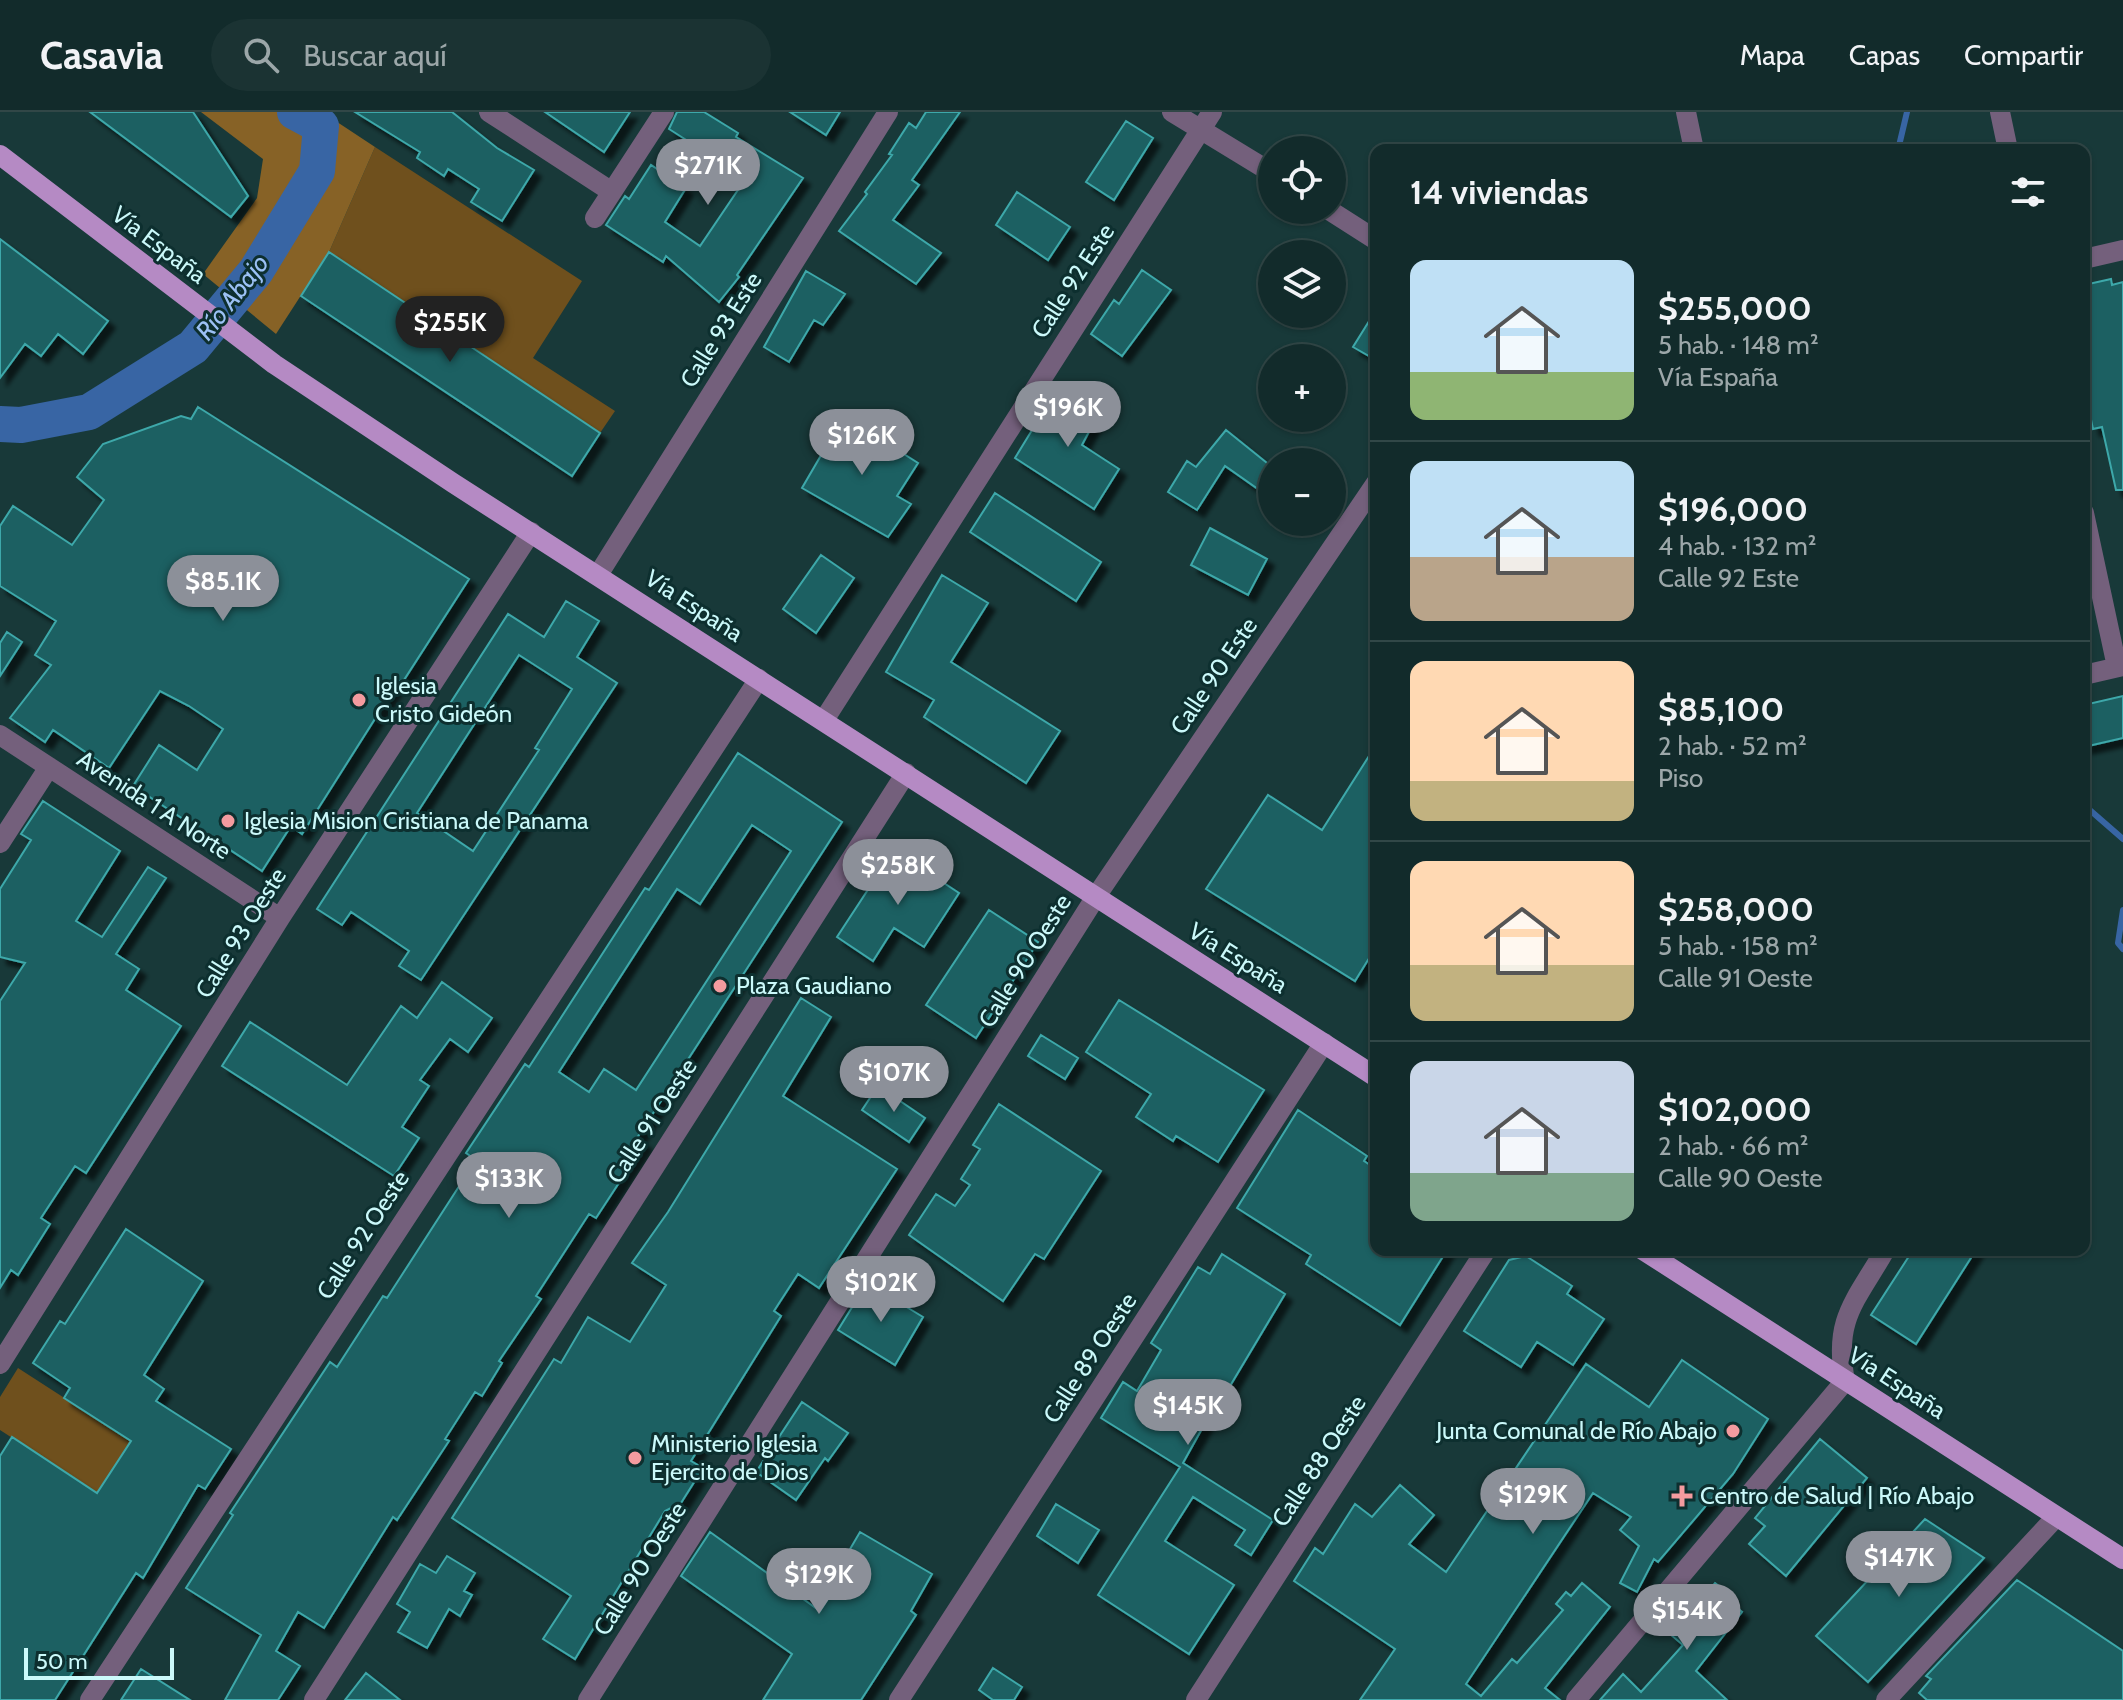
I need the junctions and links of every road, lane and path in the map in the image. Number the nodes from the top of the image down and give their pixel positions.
1 (489, 112) edge
2 (664, 112) edge
3 (888, 112) edge
4 (1172, 112) edge
5 (1686, 112) edge
6 (2000, 112) edge
7 (1207, 120) edge
8 (1693, 144) edge
9 (2007, 144) edge
10 (0, 155) edge
11 (1258, 162) edge
12 (612, 192) junction
13 (595, 218) dead end
14 (1346, 221) edge
15 (1370, 236) edge
16 (2123, 250) edge
17 (2090, 258) edge
18 (1370, 492) edge
19 (531, 532) junction
20 (2090, 539) edge
21 (598, 575) junction
22 (2120, 667) edge
23 (2090, 674) edge
24 (759, 679) junction
25 (824, 720) junction
26 (0, 735) edge
27 (49, 767) junction
28 (906, 773) junction
29 (0, 843) edge
30 (1095, 898) junction
31 (280, 918) junction
32 (1324, 1043) junction
33 (1370, 1073) edge
34 (1482, 1256) edge
35 (1652, 1256) edge
36 (1882, 1256) edge
37 (0, 1364) edge
38 (1845, 1381) junction
39 (2056, 1517) junction
40 (2123, 1559) edge
41 (90, 1700) edge
42 (314, 1700) edge
43 (588, 1700) edge
44 (899, 1700) edge
45 (1196, 1700) edge
46 (1576, 1700) edge
47 (1886, 1700) edge

1 - 12 street
2 - 12 street
3 - 21 street, Calle 93 Este
4 - 7 street
5 - 8 street
6 - 9 street
7 - 11 street
7 - 25 street, Calle 92 Este
10 - 19 main road, Vía España
12 - 13 street
14 - 15 street
16 - 17 street
18 - 30 street, Calle 90 Este
19 - 21 main road, Vía España
19 - 31 street, Calle 93 Oeste
20 - 22 street
21 - 24 main road, Vía España
22 - 23 street
24 - 25 main road, Vía España
24 - 41 street, Calle 92 Oeste
25 - 28 main road, Vía España
26 - 27 street, Avenida 1 A Norte
27 - 29 street
27 - 31 street, Avenida 1 A Norte
28 - 30 main road, Vía España
28 - 42 street, Calle 91 Oeste
30 - 32 main road, Vía España
30 - 43 street, Calle 90 Oeste
31 - 37 street, Calle 93 Oeste
32 - 33 main road, Vía España
32 - 44 street, Calle 89 Oeste
34 - 45 street, Calle 88 Oeste
35 - 38 main road, Vía España
36 - 38 street
38 - 39 main road, Vía España
38 - 46 street
39 - 40 main road, Vía España
39 - 47 street

